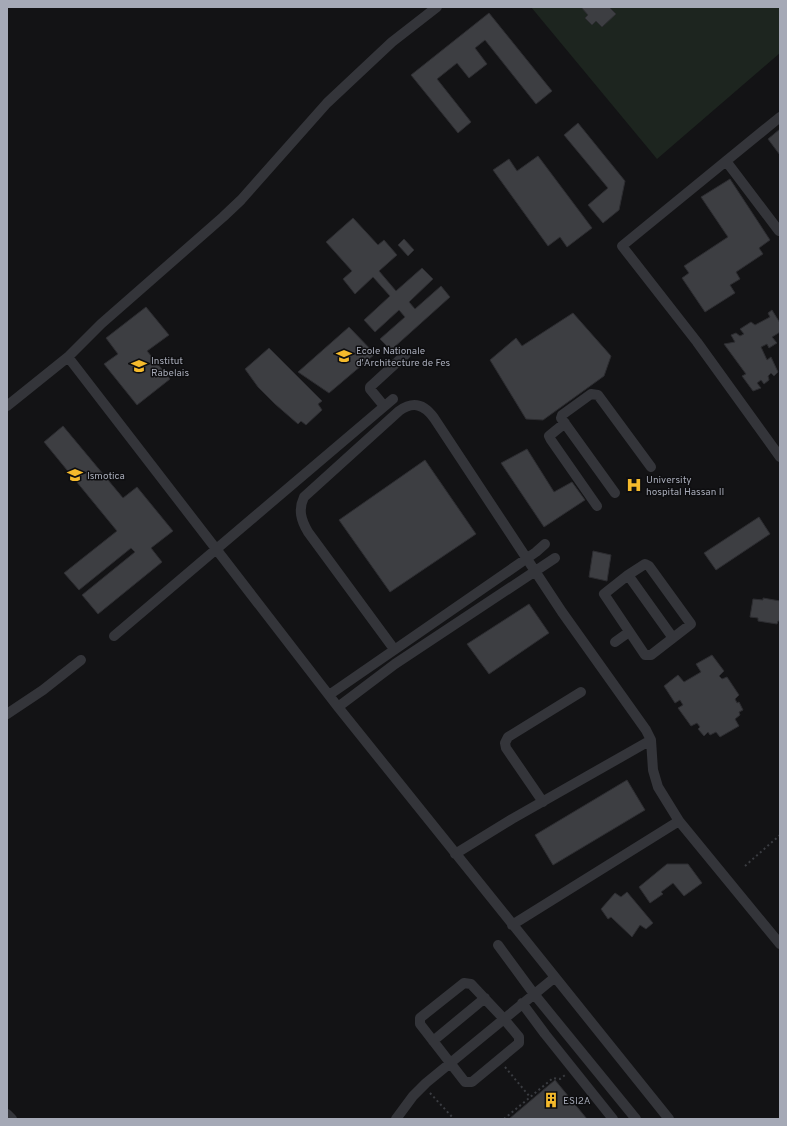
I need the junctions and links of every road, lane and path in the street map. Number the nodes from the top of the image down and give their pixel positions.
1 (437, 7) edge
2 (780, 117) edge
3 (726, 161) junction
4 (779, 231) dead end
5 (406, 354) dead end
6 (68, 357) junction
7 (393, 399) dead end
8 (7, 406) edge
9 (384, 406) junction
10 (565, 423) junction
11 (780, 457) edge
12 (651, 467) dead end
13 (615, 493) dead end
14 (597, 506) dead end
15 (545, 544) dead end
16 (216, 549) junction
17 (527, 558) junction
18 (554, 558) dead end
19 (535, 571) junction
20 (628, 575) junction
21 (629, 632) junction
22 (114, 636) dead end
23 (674, 638) junction
24 (614, 642) dead end
25 (394, 649) junction
26 (81, 660) dead end
27 (380, 660) junction
28 (388, 670) junction
29 (581, 692) dead end
30 (329, 695) junction
31 (338, 707) junction
32 (7, 714) edge
33 (651, 740) junction
34 (543, 802) junction
35 (679, 820) junction
36 (780, 835) edge
37 (455, 854) junction
38 (745, 866) dead end
39 (512, 924) junction
40 (780, 944) edge
41 (498, 945) dead end
42 (554, 978) junction
43 (534, 994) junction
44 (485, 998) junction
45 (522, 1003) junction
46 (504, 1019) junction
47 (433, 1041) junction
48 (499, 1060) junction
49 (451, 1063) junction
50 (573, 1067) junction
51 (424, 1086) junction
52 (530, 1097) junction
53 (7, 1114) edge
54 (12, 1119) edge
55 (396, 1119) edge
56 (454, 1119) edge
57 (504, 1119) edge
58 (614, 1119) edge
59 (636, 1119) edge
60 (669, 1119) edge

1 - 6 street
2 - 3 street
3 - 4 street
3 - 11 street
5 - 9 street
6 - 8 street
6 - 16 street
7 - 9 street
9 - 16 street
10 - 12 street
10 - 13 street
10 - 14 street
15 - 17 street
16 - 22 street
16 - 30 street
17 - 19 street
17 - 25 street
17 - 25 street
18 - 19 street
19 - 28 street
19 - 33 street
20 - 21 street
20 - 23 street
20 - 23 street
21 - 23 street
21 - 24 street
25 - 27 street
26 - 32 street
27 - 28 street
27 - 30 street
28 - 31 street
29 - 34 street
30 - 31 street
31 - 37 street
33 - 34 street
33 - 35 street
34 - 37 street
35 - 39 street
35 - 40 street
36 - 38 path
37 - 39 street
39 - 42 street
41 - 43 street
42 - 43 street
42 - 60 street
43 - 45 street
43 - 59 street
44 - 46 street
44 - 47 street
44 - 47 street
45 - 46 street
45 - 50 street
46 - 48 street
46 - 49 street
47 - 49 street
48 - 49 street
48 - 52 path
49 - 51 street
50 - 52 path
50 - 58 street
51 - 55 street
51 - 56 path
52 - 57 path
53 - 54 street

